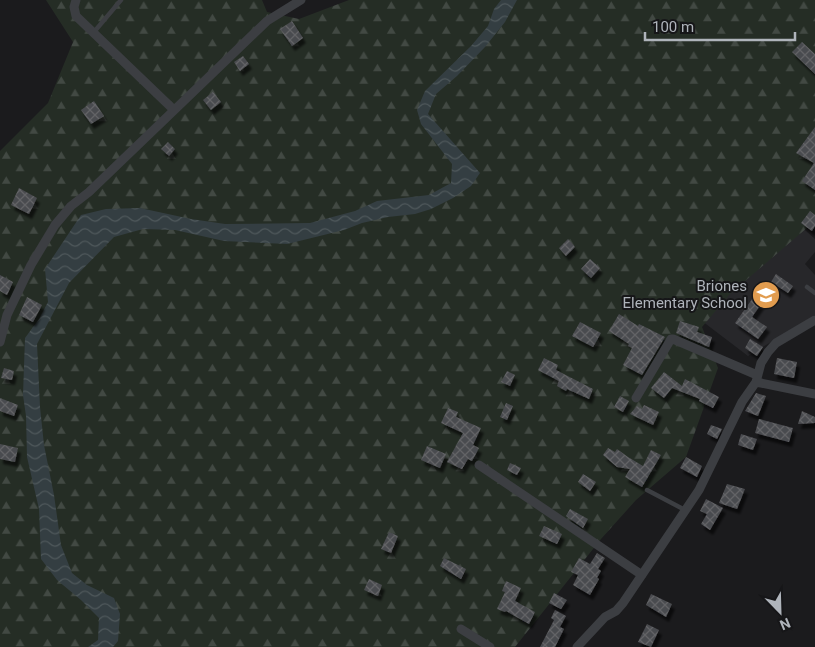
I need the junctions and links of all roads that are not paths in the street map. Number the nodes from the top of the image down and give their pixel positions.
1 (76, 0) edge
2 (121, 0) edge
3 (301, 0) edge
4 (94, 32) junction
5 (174, 110) junction
6 (807, 287) dead end
7 (815, 293) edge
8 (3, 313) edge
9 (815, 320) edge
10 (0, 342) edge
11 (756, 379) junction
12 (815, 394) edge
13 (636, 398) dead end
14 (479, 465) dead end
15 (647, 490) dead end
16 (685, 510) junction
17 (642, 575) junction
18 (461, 629) dead end
19 (490, 647) edge
20 (577, 647) edge

1 - 4 street
2 - 4 lane
3 - 5 street
4 - 5 street
5 - 8 street
6 - 7 lane
8 - 10 street
9 - 11 street
11 - 12 street
11 - 13 street
11 - 16 street
14 - 17 street
15 - 16 lane
16 - 17 street
17 - 20 street
18 - 19 street

